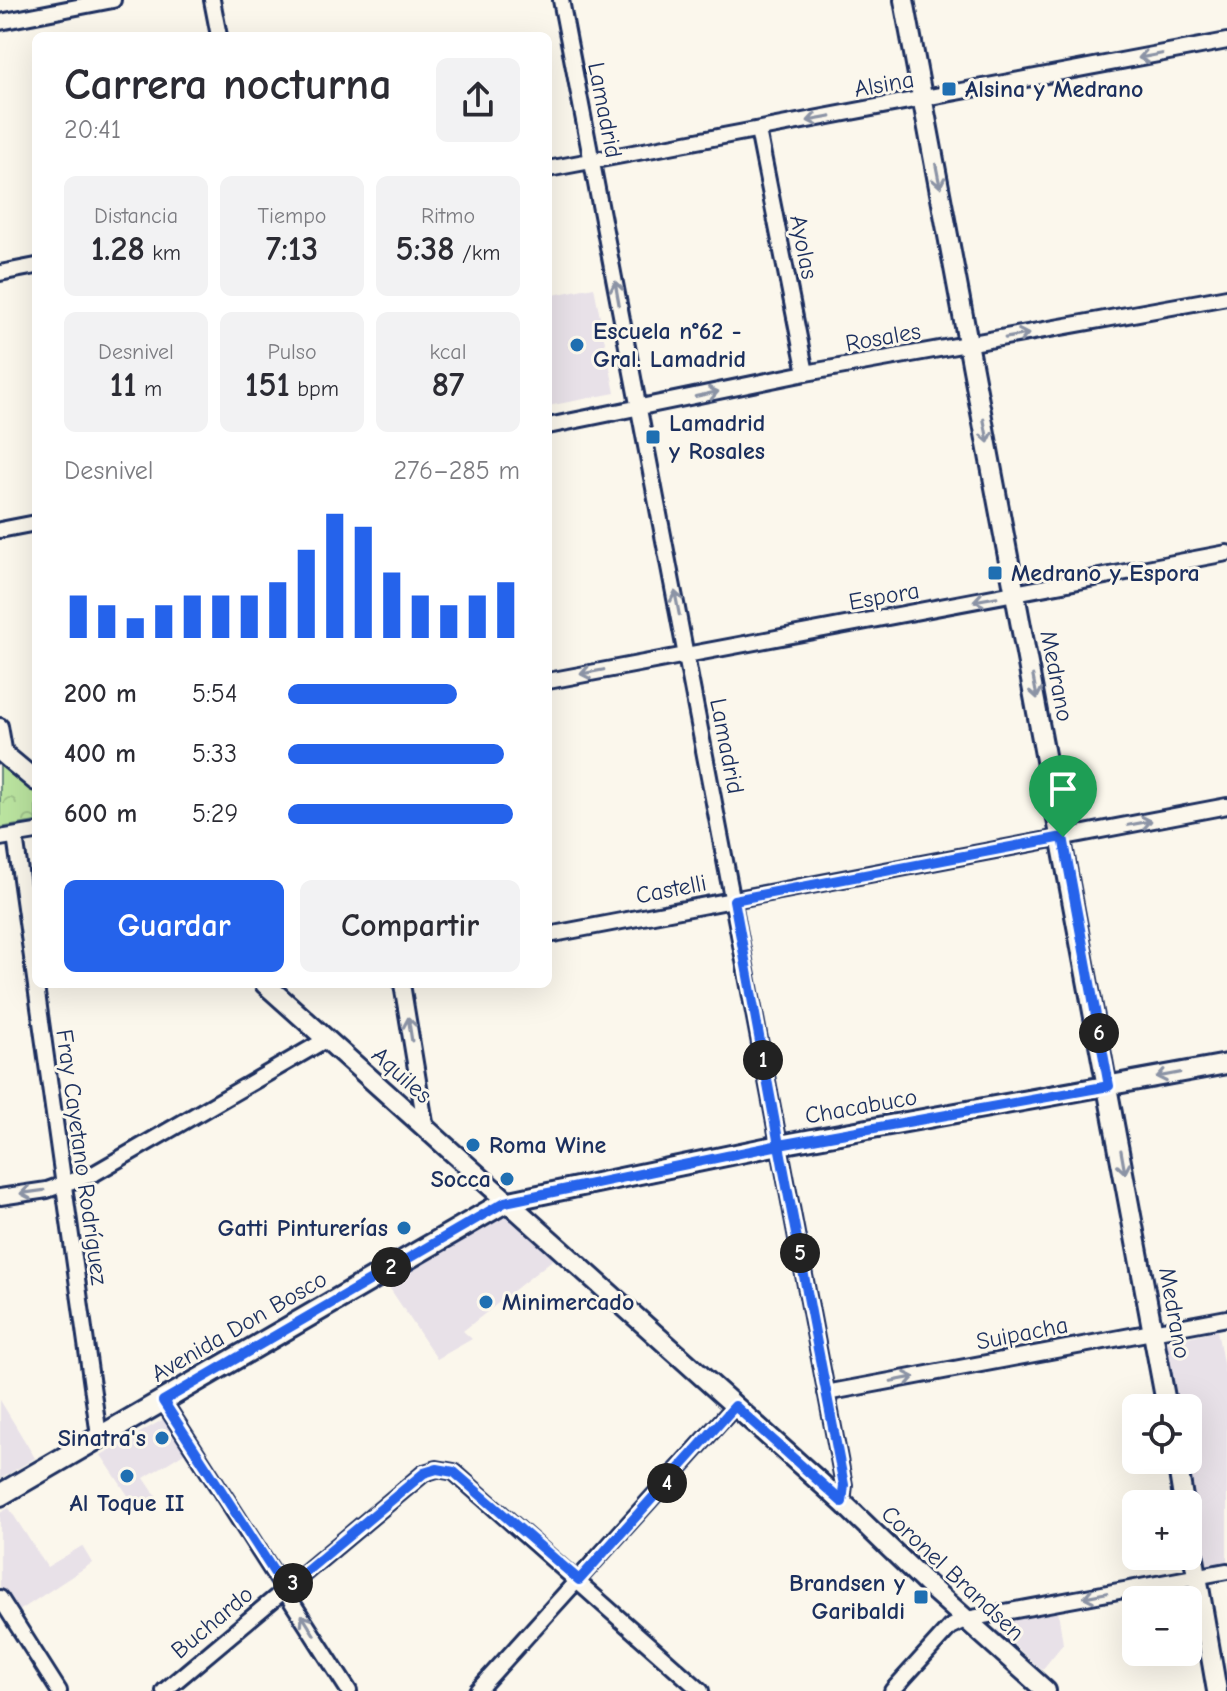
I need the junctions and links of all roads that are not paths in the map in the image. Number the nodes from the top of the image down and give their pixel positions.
1 (113, 0) edge
2 (212, 0) edge
3 (561, 0) edge
4 (904, 0) edge
5 (0, 22) edge
6 (218, 32) edge
7 (1227, 41) edge
8 (924, 99) junction
9 (758, 130) junction
10 (593, 160) junction
11 (552, 168) edge
12 (32, 267) edge
13 (0, 273) edge
14 (1227, 297) edge
15 (970, 345) junction
16 (806, 373) junction
17 (639, 409) junction
18 (552, 425) edge
19 (32, 524) edge
20 (0, 530) edge
21 (1227, 553) edge
22 (1017, 594) junction
23 (687, 654) junction
24 (552, 680) edge
25 (0, 726) edge
26 (2, 753) edge
27 (32, 777) edge
28 (1227, 806) edge
29 (32, 833) edge
30 (8, 837) edge
31 (1063, 837) junction
32 (734, 900) junction
33 (552, 934) edge
34 (270, 988) edge
35 (403, 988) edge
36 (327, 1039) junction
37 (1227, 1064) edge
38 (1109, 1086) junction
39 (426, 1129) junction
40 (779, 1145) junction
41 (63, 1185) junction
42 (0, 1197) edge
43 (505, 1202) junction
44 (1227, 1318) edge
45 (1153, 1330) junction
46 (826, 1393) junction
47 (1164, 1394) edge
48 (163, 1401) junction
49 (735, 1406) junction
50 (99, 1436) junction
51 (0, 1495) edge
52 (842, 1502) junction
53 (1196, 1570) edge
54 (1227, 1571) edge
55 (1197, 1576) junction
56 (579, 1580) junction
57 (285, 1589) junction
58 (0, 1598) edge
59 (967, 1619) junction
60 (59, 1691) edge
61 (164, 1691) edge
62 (349, 1691) edge
63 (477, 1691) edge
64 (701, 1691) edge
65 (892, 1691) edge
66 (1046, 1691) edge
67 (1217, 1691) edge

1 - 5 street
2 - 6 street
3 - 10 street, Lamadrid
4 - 8 street, Medrano
7 -> 8 street, Alsina
8 -> 9 street, Alsina
8 -> 15 street, Medrano
9 - 10 street, Alsina
9 - 16 street, Ayolas
10 - 11 street, Alsina
17 -> 10 street, Lamadrid
12 - 13 street
15 -> 14 street, Rosales
15 - 16 street, Rosales
15 -> 22 street, Medrano
17 -> 16 street, Rosales
17 - 18 street, Rosales
23 -> 17 street, Lamadrid
19 - 20 street
21 - 22 street, Espora
22 -> 23 street, Espora
22 -> 31 street, Medrano
23 -> 24 street, Espora
23 - 32 street, Lamadrid
25 - 26 street
26 - 27 street
31 -> 28 street, Castelli
29 - 30 street
30 - 41 street, Fray Cayetano Rodríguez
31 - 32 street, Castelli
31 - 38 street, Medrano
32 - 33 street, Castelli
32 - 40 street, Lamadrid
34 - 36 street, Aquiles
39 -> 35 street
36 - 39 street, Aquiles
36 - 41 street
37 -> 38 street, Chacabuco
38 - 40 street, Chacabuco
38 -> 45 street, Medrano
39 - 43 street, Aquiles
40 - 43 street, Chacabuco
40 - 46 street, Lamadrid
41 -> 42 street
41 - 50 street, Fray Cayetano Rodríguez
43 - 48 main road, Avenida Don Bosco
43 - 49 street, Coronel Brandsen
44 - 45 street, Suipacha
46 -> 45 street, Suipacha
45 - 47 street, Medrano
46 - 52 street, Lamadrid
48 - 50 main road, Avenida Don Bosco
48 - 57 street
49 - 52 street, Coronel Brandsen
49 - 56 street
50 - 51 main road, Avenida Don Bosco
52 - 59 street, Coronel Brandsen
53 - 55 street
54 - 55 street
55 -> 59 street
55 - 67 street
56 - 57 street, Buchardo
56 - 63 street
56 - 64 street
57 - 61 street, Buchardo
62 -> 57 street
58 - 60 street
59 - 65 street
59 - 66 street, Coronel Brandsen

